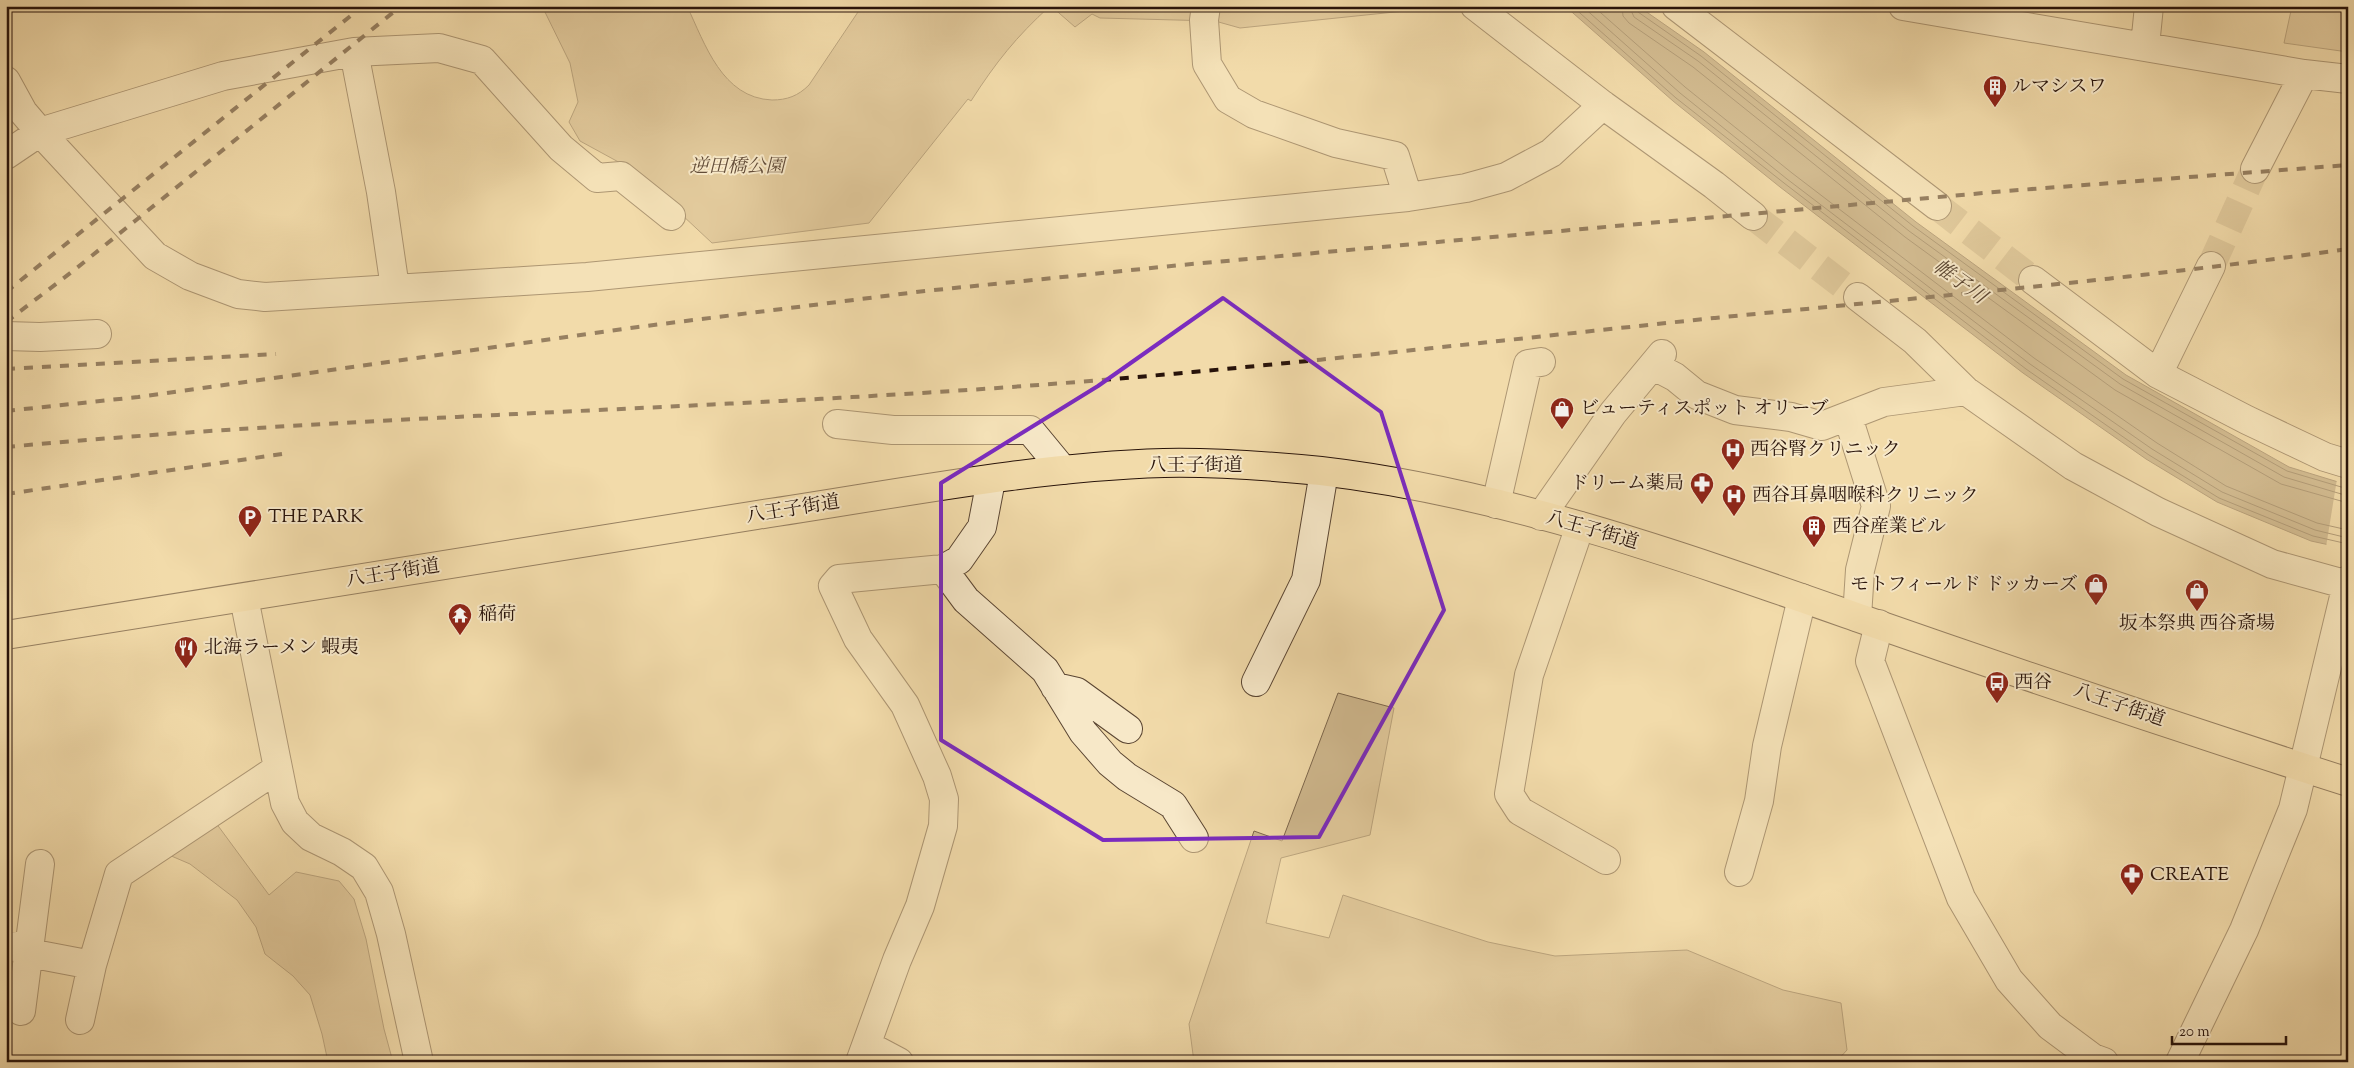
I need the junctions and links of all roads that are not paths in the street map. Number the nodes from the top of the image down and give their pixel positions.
1 (1206, 6) edge
2 (1475, 6) edge
3 (1676, 6) edge
4 (1903, 6) edge
5 (2149, 6) edge
6 (2145, 46) junction
7 (354, 52) junction
8 (2304, 74) junction
9 (2348, 79) edge
10 (6, 81) edge
11 (1603, 105) junction
12 (40, 132) junction
13 (6, 155) edge
14 (2255, 169) tunnel mouth
15 (1408, 197) junction
16 (1937, 206) tunnel mouth
17 (671, 216) dead end
18 (1753, 216) tunnel mouth
19 (2211, 266) tunnel mouth
20 (2033, 280) tunnel mouth
21 (395, 288) junction
22 (1858, 297) tunnel mouth
23 (97, 334) dead end
24 (6, 336) edge
25 (1541, 362) dead end
26 (2158, 374) junction
27 (1966, 391) junction
28 (1848, 417) junction
29 (837, 424) dead end
30 (2348, 464) edge
31 (1063, 470) junction
32 (1324, 472) junction
33 (991, 480) junction
34 (1496, 504) junction
35 (1541, 516) junction
36 (1580, 526) junction
37 (943, 569) junction
38 (2347, 583) edge
39 (244, 598) junction
40 (1802, 598) junction
41 (1868, 621) junction
42 (6, 635) edge
43 (1256, 682) dead end
44 (1055, 687) junction
45 (1128, 729) dead end
46 (2303, 768) junction
47 (277, 769) junction
48 (2348, 782) edge
49 (1194, 838) dead end
50 (1606, 860) dead end
51 (40, 864) dead end
52 (1740, 872) dead end
53 (22, 949) edge
54 (92, 965) junction
55 (21, 1011) dead end
56 (80, 1020) dead end
57 (864, 1053) edge
58 (419, 1062) edge
59 (899, 1062) edge
60 (2104, 1062) edge
61 (2180, 1062) edge

1 - 15 street
2 - 11 street
3 - 16 street
4 - 6 street
5 - 6 street
6 - 8 street
7 - 12 street
7 - 17 street
7 - 21 street
8 - 9 street
8 - 14 street
10 - 12 street
11 - 15 street
11 - 18 street
12 - 13 street
12 - 21 street
15 - 21 street
19 - 26 street
20 - 26 street
22 - 27 street
23 - 24 street
25 - 34 street
26 - 30 street
27 - 28 street
27 - 38 street
28 - 35 street
28 - 41 street
29 - 31 street
31 - 32 highway, 八王子街道
31 - 33 highway, 八王子街道
32 - 34 highway, 八王子街道
32 - 43 street
33 - 37 street
33 - 39 highway, 八王子街道
34 - 35 highway, 八王子街道
35 - 36 highway, 八王子街道
36 - 40 highway, 八王子街道
36 - 50 street
37 - 44 street
37 - 57 street
38 - 46 street
39 - 42 highway, 八王子街道
39 - 47 street
40 - 41 highway, 八王子街道
40 - 52 street
41 - 46 highway, 八王子街道
41 - 60 street
44 - 45 street
44 - 49 street
46 - 48 highway, 八王子街道
46 - 61 street
47 - 54 street
47 - 58 street
51 - 53 street
53 - 54 street
53 - 55 street
54 - 56 street
57 - 59 street

